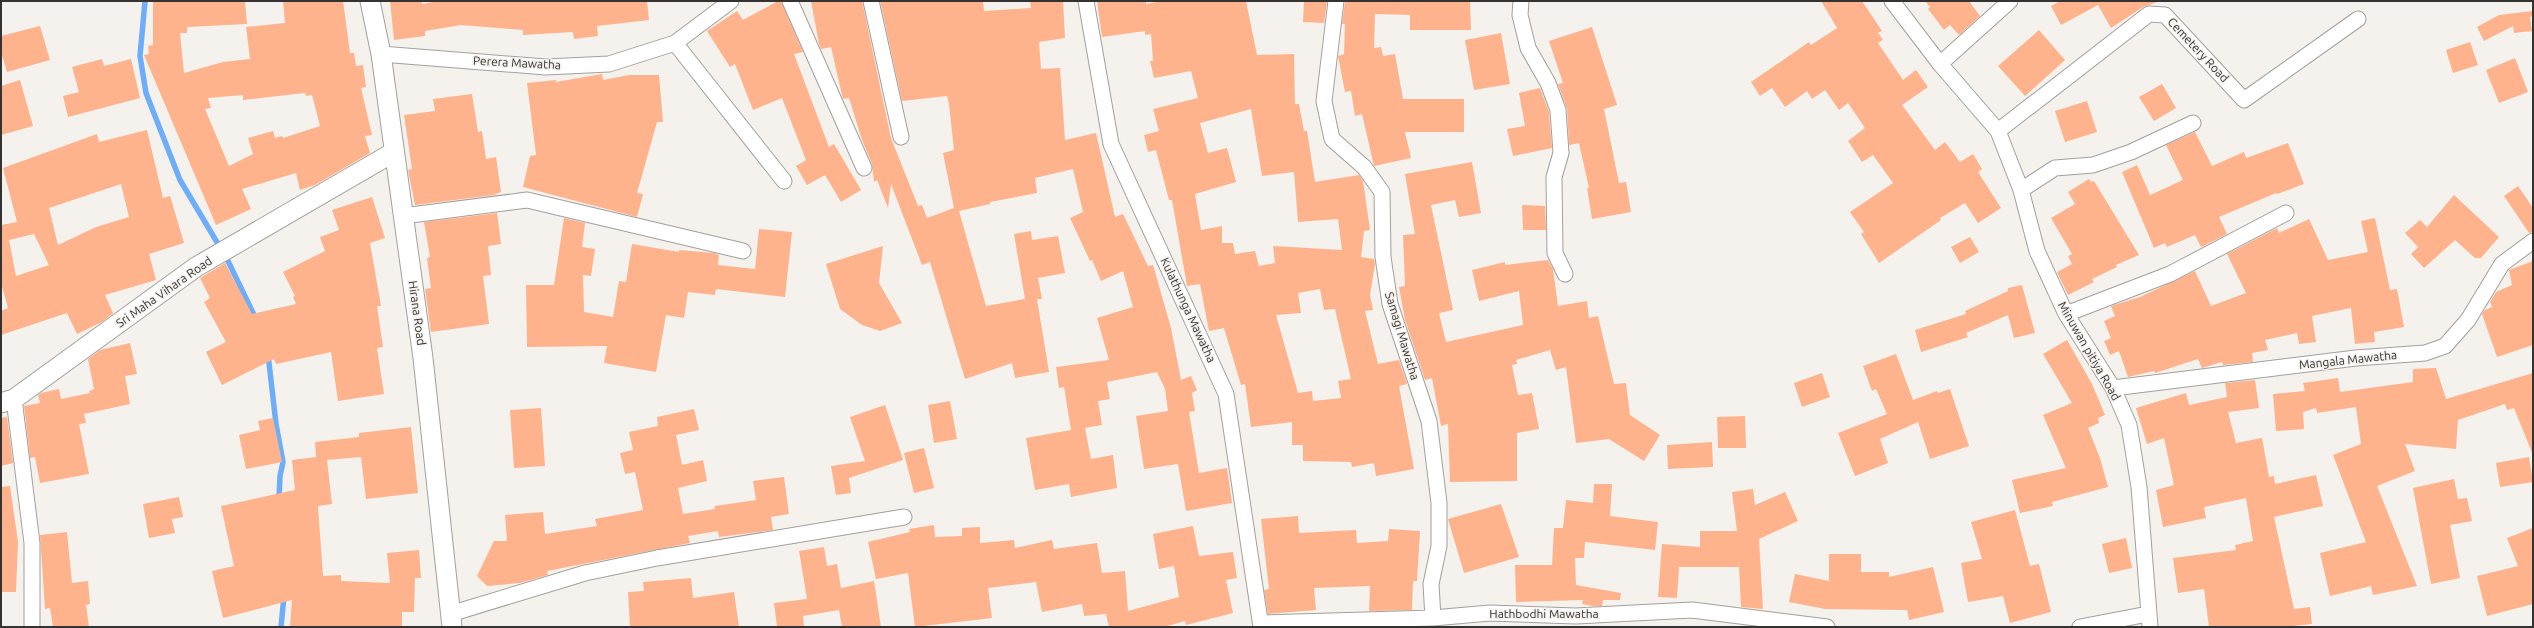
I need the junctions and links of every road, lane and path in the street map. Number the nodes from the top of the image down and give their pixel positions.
1 (370, 1) edge
2 (732, 1) edge
3 (790, 1) edge
4 (871, 1) edge
5 (1086, 1) edge
6 (1336, 1) edge
7 (1521, 1) edge
8 (1892, 1) edge
9 (2010, 1) edge
10 (2358, 19) dead end
11 (675, 43) junction
12 (382, 54) junction
13 (1940, 64) junction
14 (2193, 123) dead end
15 (1998, 131) junction
16 (901, 137) dead end
17 (394, 152) junction
18 (864, 168) dead end
19 (784, 181) dead end
20 (2021, 190) junction
21 (2286, 213) dead end
22 (403, 216) junction
23 (2533, 241) edge
24 (743, 250) dead end
25 (1565, 274) dead end
26 (2066, 314) junction
27 (2113, 388) junction
28 (7, 401) edge
29 (904, 517) dead end
30 (1433, 618) junction
31 (451, 620) edge
32 (2149, 620) edge
33 (1261, 625) edge
34 (32, 627) edge
35 (1827, 627) edge
36 (2080, 627) edge

1 - 12 street, Hirana Road
2 - 11 street, Perera Mawatha
3 - 18 street
4 - 16 street
5 - 33 street, Kulathunga Mawatha
6 - 30 street, Samagi Mawatha
7 - 25 street
8 - 13 street, Minuwan pitiya Road
9 - 13 street
10 - 15 street, Cemetery Road
11 - 12 street, Perera Mawatha
11 - 19 street
12 - 17 street, Hirana Road
13 - 15 street, Minuwan pitiya Road
14 - 20 street
15 - 20 street, Minuwan pitiya Road
17 - 22 street, Hirana Road
17 - 28 street, Sri Maha Vihara Road
20 - 26 street, Minuwan pitiya Road
21 - 26 street
22 - 24 street
22 - 31 street, Hirana Road
23 - 27 street, Mangala Mawatha
26 - 27 street, Minuwan pitiya Road
27 - 32 street, Minuwan pitiya Road
28 - 34 street
29 - 31 street
30 - 33 street, Hathbodhi Mawatha
30 - 35 street, Hathbodhi Mawatha
32 - 36 street

